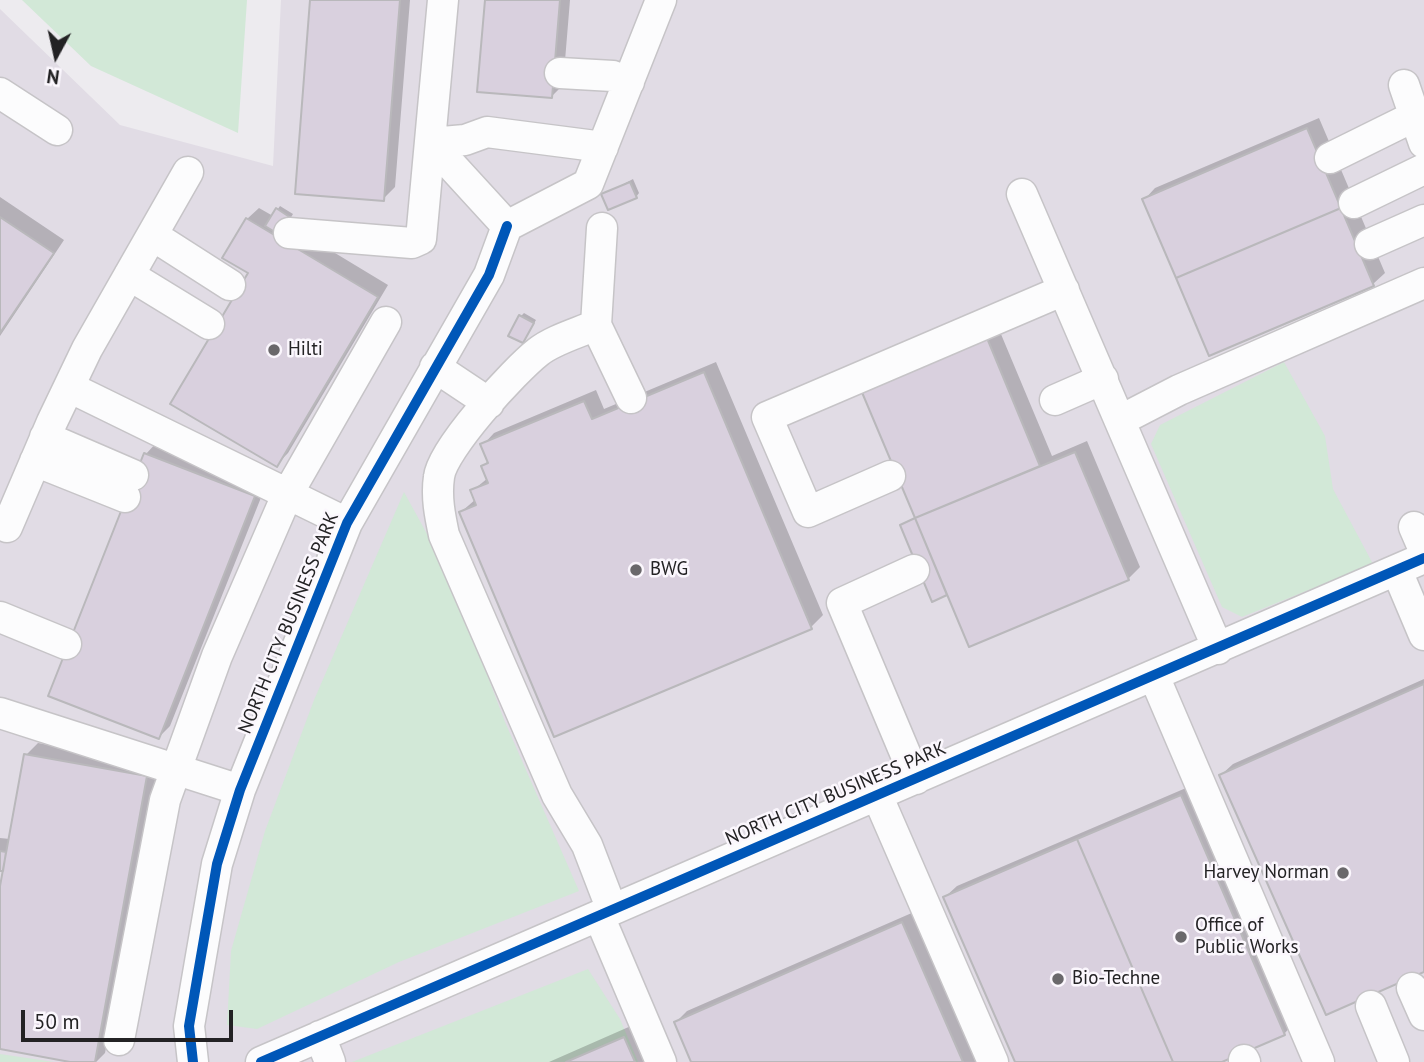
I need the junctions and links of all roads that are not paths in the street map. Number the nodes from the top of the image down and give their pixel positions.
1 (443, 0) edge
2 (659, 0) edge
3 (560, 73) dead end
4 (629, 82) junction
5 (1404, 85) dead end
6 (0, 93) edge
7 (57, 130) dead end
8 (1419, 130) edge
9 (431, 143) junction
10 (603, 147) junction
11 (1330, 158) dead end
12 (1424, 169) edge
13 (188, 172) dead end
14 (1022, 194) dead end
15 (1354, 203) dead end
16 (1424, 220) edge
17 (507, 226) junction
18 (602, 228) dead end
19 (289, 233) dead end
20 (152, 235) junction
21 (1370, 244) dead end
22 (129, 275) junction
23 (1424, 283) edge
24 (230, 285) dead end
25 (1064, 290) junction
26 (386, 322) dead end
27 (209, 324) dead end
28 (596, 325) junction
29 (435, 367) junction
30 (1103, 379) junction
31 (69, 387) junction
32 (631, 398) dead end
33 (1055, 400) dead end
34 (489, 403) junction
35 (1121, 420) junction
36 (40, 449) junction
37 (890, 477) dead end
38 (129, 486) dead end
39 (287, 495) junction
40 (347, 523) junction
41 (7, 527) dead end
42 (1424, 558) edge
43 (914, 570) dead end
44 (1396, 570) junction
45 (0, 617) edge
46 (1424, 635) edge
47 (66, 644) dead end
48 (1218, 649) junction
49 (1154, 676) junction
50 (0, 713) edge
51 (174, 771) junction
52 (916, 779) junction
53 (240, 790) junction
54 (877, 795) junction
55 (605, 913) junction
56 (1412, 988) dead end
57 (1371, 1006) dead end
58 (1424, 1015) edge
59 (119, 1041) dead end
60 (325, 1049) edge
61 (193, 1062) edge
62 (261, 1062) edge
63 (661, 1062) edge
64 (993, 1062) edge
65 (1319, 1062) edge
66 (1394, 1062) edge

1 - 9 street
2 - 4 street
3 - 4 street
4 - 10 street
5 - 8 street
6 - 7 street
8 - 11 street
9 - 10 street
9 - 17 street
9 - 19 street
10 - 17 street
12 - 15 street
13 - 20 street
14 - 25 street
16 - 21 street
17 - 29 street, NORTH CITY BUSINESS PARK
18 - 28 street
20 - 22 street
20 - 24 street
22 - 27 street
22 - 31 street
23 - 35 street
25 - 30 street
25 - 37 street
26 - 39 street
28 - 32 street
28 - 34 street
29 - 34 street
29 - 40 street, NORTH CITY BUSINESS PARK
30 - 33 street
30 - 35 street
31 - 36 street
31 - 39 street
34 - 55 street
35 - 48 street
36 - 38 street
36 - 41 street
39 - 40 street
39 - 51 street
40 - 53 street, NORTH CITY BUSINESS PARK
42 - 44 street, NORTH CITY BUSINESS PARK
43 - 52 street
44 - 46 street
44 - 48 street, NORTH CITY BUSINESS PARK
45 - 47 street
48 - 49 street, NORTH CITY BUSINESS PARK
49 - 52 street, NORTH CITY BUSINESS PARK
49 - 65 street
50 - 51 street
51 - 53 street
51 - 59 street
52 - 54 street, NORTH CITY BUSINESS PARK
53 - 61 street, NORTH CITY BUSINESS PARK
54 - 55 street, NORTH CITY BUSINESS PARK
54 - 64 street
55 - 60 street, NORTH CITY BUSINESS PARK
55 - 63 street
56 - 58 street
57 - 66 street
60 - 62 street, NORTH CITY BUSINESS PARK

